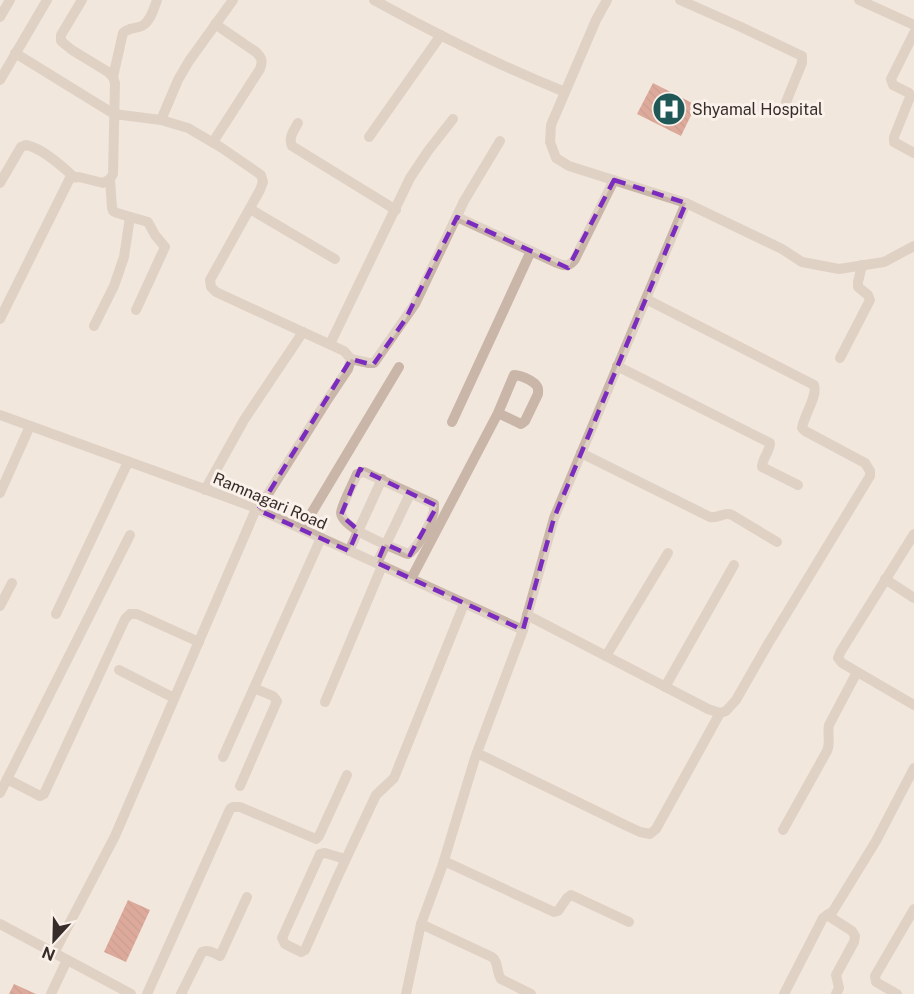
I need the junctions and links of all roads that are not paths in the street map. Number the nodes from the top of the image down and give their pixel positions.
1 (10, 0) edge
2 (47, 0) edge
3 (82, 0) edge
4 (158, 0) edge
5 (233, 0) edge
6 (374, 0) edge
7 (607, 0) edge
8 (681, 0) edge
9 (859, 0) edge
10 (0, 17) edge
11 (215, 24) junction
12 (914, 25) edge
13 (914, 33) edge
14 (441, 35) junction
15 (15, 53) junction
16 (113, 77) junction
17 (0, 80) edge
18 (565, 92) junction
19 (912, 95) edge
20 (786, 102) dead end
21 (114, 114) junction
22 (453, 119) dead end
23 (160, 120) junction
24 (298, 123) dead end
25 (369, 137) dead end
26 (500, 141) dead end
27 (213, 142) junction
28 (914, 153) edge
29 (74, 177) junction
30 (110, 179) junction
31 (614, 180) junction
32 (0, 183) edge
33 (686, 203) junction
34 (250, 209) junction
35 (396, 210) junction
36 (130, 217) junction
37 (457, 217) junction
38 (914, 246) edge
39 (531, 251) junction
40 (335, 260) dead end
41 (862, 265) junction
42 (645, 299) junction
43 (136, 310) dead end
44 (0, 319) edge
45 (94, 326) dead end
46 (303, 332) junction
47 (330, 344) junction
48 (840, 358) dead end
49 (351, 359) junction
50 (617, 366) junction
51 (399, 367) dead end
52 (498, 412) junction
53 (0, 415) edge
54 (452, 422) dead end
55 (30, 426) junction
56 (581, 453) junction
57 (128, 462) junction
58 (382, 480) junction
59 (798, 485) dead end
60 (205, 490) junction
61 (0, 493) edge
62 (410, 494) junction
63 (257, 509) junction
64 (302, 530) junction
65 (358, 530) junction
66 (914, 534) edge
67 (130, 535) dead end
68 (321, 538) junction
69 (777, 542) dead end
70 (386, 544) junction
71 (349, 551) junction
72 (668, 554) dead end
73 (734, 564) dead end
74 (380, 565) junction
75 (411, 579) junction
76 (885, 579) junction
77 (12, 582) dead end
78 (914, 598) edge
79 (1, 604) edge
80 (464, 604) junction
81 (56, 614) dead end
82 (527, 615) junction
83 (523, 630) junction
84 (199, 642) junction
85 (606, 656) junction
86 (119, 670) dead end
87 (857, 672) junction
88 (665, 687) junction
89 (254, 688) junction
90 (174, 698) junction
91 (325, 702) dead end
92 (914, 705) edge
93 (720, 713) junction
94 (477, 753) junction
95 (223, 757) dead end
96 (914, 768) edge
97 (347, 775) dead end
98 (6, 779) junction
99 (240, 786) dead end
100 (0, 793) edge
101 (783, 830) dead end
102 (345, 859) junction
103 (444, 861) junction
104 (247, 897) dead end
105 (914, 909) edge
106 (827, 915) junction
107 (629, 922) dead end
108 (0, 924) edge
109 (421, 924) junction
110 (54, 953) junction
111 (67, 960) junction
112 (117, 991) edge
113 (410, 993) edge
114 (51, 994) edge
115 (131, 994) edge
116 (147, 994) edge
117 (181, 994) edge
118 (531, 994) edge
119 (784, 994) edge
120 (836, 994) edge
121 (897, 994) edge

1 - 10 street
2 - 15 street
3 - 16 street
4 - 16 street
5 - 11 street
6 - 14 street
7 - 18 street
8 - 20 street
9 - 12 street
11 - 23 street
11 - 27 street
13 - 19 street
14 - 18 street
14 - 25 street
15 - 17 street
15 - 21 street
16 - 21 street
18 - 31 street
19 - 28 street
21 - 23 street
21 - 30 street
22 - 35 street
23 - 27 street
24 - 35 street
26 - 37 street
27 - 34 street
29 - 30 street
29 - 32 street
29 - 44 street
30 - 36 street
31 - 33 street
31 - 39 street
33 - 41 street
33 - 42 street
34 - 40 street
34 - 46 street
35 - 47 street
36 - 43 street
36 - 45 street
37 - 39 street
37 - 49 street
38 - 41 street
39 - 54 street
41 - 48 street
42 - 50 street
42 - 93 street
46 - 47 street
46 - 60 street
47 - 49 street
49 - 63 street
50 - 56 street
50 - 59 street
51 - 64 street
52 - 52 street
52 - 75 street
53 - 55 street, Ramnagari Road
55 - 57 street, Ramnagari Road
55 - 61 street
56 - 69 street
56 - 82 street
57 - 60 street, Ramnagari Road
57 - 81 street
58 - 62 street
58 - 65 street
58 - 65 street
60 - 63 street, Ramnagari Road
62 - 70 street
62 - 70 street
63 - 64 street, Ramnagari Road
63 - 84 street
64 - 68 street, Ramnagari Road
65 - 70 street
65 - 71 street
66 - 76 street
67 - 98 street
68 - 71 street, Ramnagari Road
68 - 89 street
70 - 74 street
71 - 74 street, Ramnagari Road
72 - 85 street
73 - 88 street
74 - 75 street, Ramnagari Road
74 - 91 street
75 - 80 street, Ramnagari Road
76 - 78 street
76 - 87 street
77 - 79 street
80 - 83 street, Ramnagari Road
80 - 102 street
82 - 83 street
82 - 85 street
83 - 94 street
84 - 90 street
84 - 98 street
85 - 88 street
86 - 90 street
87 - 92 street
87 - 101 street
88 - 93 street
89 - 95 street
89 - 99 street
90 - 110 street
93 - 94 street
94 - 103 street
96 - 106 street
97 - 116 street
98 - 100 street
102 - 102 street
103 - 107 street
103 - 109 street
104 - 117 street
105 - 121 street
106 - 119 street
106 - 120 street
108 - 110 street
109 - 113 street
109 - 118 street
110 - 111 street
111 - 112 street
111 - 114 street
112 - 115 street

